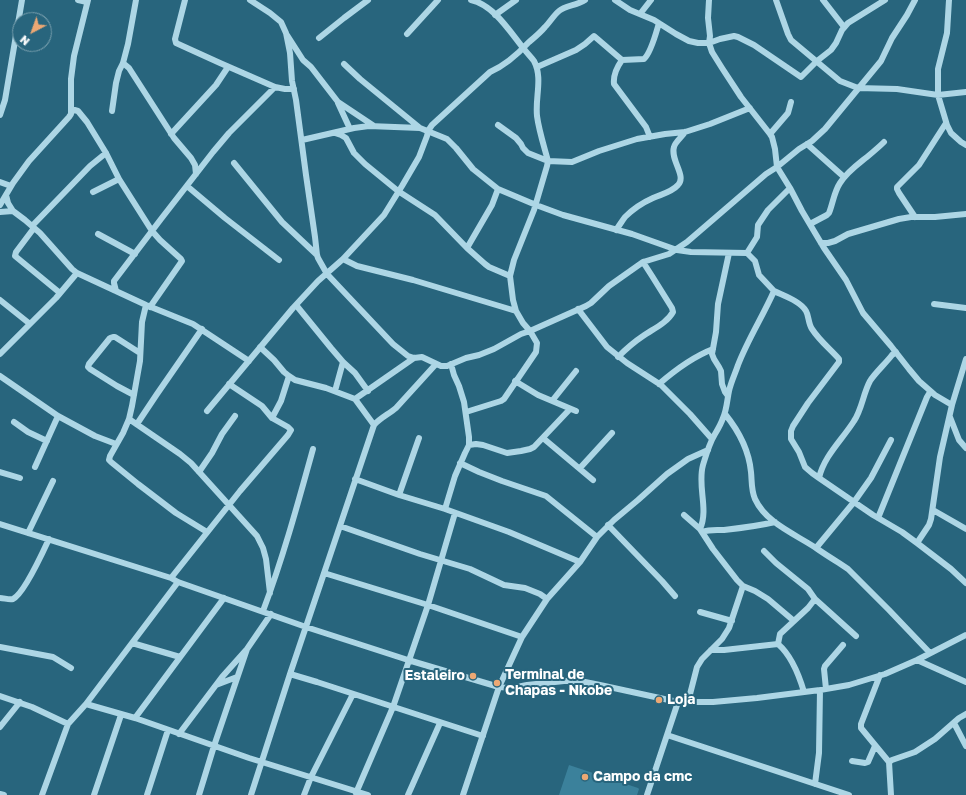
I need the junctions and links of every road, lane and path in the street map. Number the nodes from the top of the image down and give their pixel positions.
1 (22, 0) edge
2 (78, 0) edge
3 (136, 0) edge
4 (185, 0) edge
5 (368, 0) edge
6 (438, 0) edge
7 (471, 0) edge
8 (516, 0) edge
9 (585, 0) edge
10 (615, 0) edge
11 (651, 0) edge
12 (709, 0) edge
13 (776, 0) edge
14 (823, 0) edge
15 (915, 0) edge
16 (949, 0) edge
17 (88, 1) edge
18 (253, 1) edge
19 (882, 1) edge
20 (360, 2) edge
21 (640, 14) junction
22 (495, 15) junction
23 (659, 23) junction
24 (844, 27) junction
25 (286, 33) junction
26 (407, 34) dead end
27 (319, 38) dead end
28 (709, 43) junction
29 (523, 49) junction
30 (622, 60) junction
31 (817, 61) junction
32 (123, 63) junction
33 (344, 64) dead end
34 (228, 67) junction
35 (537, 67) junction
36 (275, 87) junction
37 (858, 88) junction
38 (294, 89) junction
39 (966, 92) edge
40 (938, 95) junction
41 (338, 102) junction
42 (791, 102) dead end
43 (750, 108) junction
44 (71, 109) junction
45 (112, 111) dead end
46 (0, 115) edge
47 (946, 123) junction
48 (498, 125) dead end
49 (374, 126) junction
50 (420, 128) junction
51 (349, 130) junction
52 (428, 131) junction
53 (685, 132) junction
54 (335, 133) junction
55 (172, 134) junction
56 (770, 134) junction
57 (650, 137) junction
58 (346, 138) junction
59 (302, 140) junction
60 (884, 142) dead end
61 (807, 144) junction
62 (966, 145) edge
63 (106, 153) junction
64 (548, 161) junction
65 (234, 163) dead end
66 (777, 167) junction
67 (196, 174) junction
68 (844, 177) junction
69 (119, 179) junction
70 (0, 182) edge
71 (11, 186) junction
72 (187, 186) junction
73 (498, 188) junction
74 (790, 188) junction
75 (398, 191) junction
76 (93, 192) dead end
77 (6, 194) junction
78 (0, 205) edge
79 (536, 205) junction
80 (13, 211) junction
81 (0, 212) edge
82 (966, 214) edge
83 (915, 216) junction
84 (810, 224) junction
85 (33, 227) junction
86 (616, 230) junction
87 (152, 231) junction
88 (98, 234) dead end
89 (835, 241) junction
90 (821, 243) junction
91 (467, 248) junction
92 (677, 250) junction
93 (729, 253) junction
94 (747, 253) junction
95 (135, 254) junction
96 (828, 254) junction
97 (317, 255) junction
98 (279, 260) dead end
99 (344, 260) junction
100 (643, 262) junction
101 (78, 273) junction
102 (327, 274) junction
103 (510, 276) junction
104 (116, 291) junction
105 (774, 291) junction
106 (60, 293) junction
107 (0, 300) edge
108 (296, 304) junction
109 (934, 304) dead end
110 (148, 306) junction
111 (966, 308) edge
112 (578, 309) junction
113 (516, 311) junction
114 (523, 323) junction
115 (30, 324) junction
116 (202, 329) junction
117 (530, 331) junction
118 (521, 334) junction
119 (260, 347) junction
120 (713, 349) junction
121 (896, 352) junction
122 (140, 353) junction
123 (0, 354) edge
124 (618, 357) junction
125 (414, 358) junction
126 (966, 359) edge
127 (249, 361) junction
128 (343, 362) junction
129 (436, 364) junction
130 (451, 364) junction
131 (576, 371) dead end
132 (0, 376) edge
133 (289, 376) junction
134 (515, 382) junction
135 (229, 384) junction
136 (659, 384) junction
137 (335, 391) junction
138 (368, 391) junction
139 (930, 392) junction
140 (134, 395) junction
141 (728, 396) junction
142 (355, 399) junction
143 (552, 400) junction
144 (952, 405) junction
145 (207, 411) dead end
146 (466, 412) junction
147 (725, 414) junction
148 (58, 416) junction
149 (235, 416) dead end
150 (950, 417) junction
151 (272, 418) junction
152 (129, 419) junction
153 (14, 422) dead end
154 (137, 424) junction
155 (374, 425) junction
156 (612, 433) dead end
157 (419, 438) dead end
158 (543, 438) junction
159 (712, 439) junction
160 (891, 440) dead end
161 (47, 441) junction
162 (116, 444) junction
163 (469, 445) junction
164 (966, 448) edge
165 (313, 449) dead end
166 (708, 450) junction
167 (460, 464) junction
168 (35, 467) dead end
169 (580, 468) junction
170 (0, 472) edge
171 (199, 472) junction
172 (20, 478) dead end
173 (819, 478) junction
174 (355, 479) junction
175 (594, 480) dead end
176 (53, 481) dead end
177 (399, 495) junction
178 (854, 502) junction
179 (230, 505) junction
180 (445, 509) junction
181 (933, 510) junction
182 (455, 513) junction
183 (684, 515) dead end
184 (878, 518) junction
185 (775, 522) junction
186 (0, 524) edge
187 (608, 525) junction
188 (340, 526) junction
189 (966, 529) edge
190 (701, 531) junction
191 (207, 532) junction
192 (28, 533) junction
193 (597, 537) junction
194 (49, 539) junction
195 (917, 543) junction
196 (816, 548) junction
197 (764, 552) dead end
198 (441, 560) junction
199 (580, 562) junction
200 (324, 573) junction
201 (171, 578) junction
202 (178, 582) junction
203 (966, 583) edge
204 (744, 586) junction
205 (270, 593) junction
206 (675, 596) dead end
207 (0, 598) edge
208 (224, 598) junction
209 (547, 599) junction
210 (815, 599) junction
211 (428, 605) junction
212 (263, 611) junction
213 (700, 612) dead end
214 (271, 614) junction
215 (732, 621) junction
216 (794, 621) junction
217 (306, 627) junction
218 (966, 635) edge
219 (856, 636) dead end
220 (522, 637) junction
221 (132, 643) junction
222 (778, 644) junction
223 (843, 645) dead end
224 (0, 647) edge
225 (246, 649) junction
226 (711, 650) junction
227 (930, 653) junction
228 (180, 657) junction
229 (408, 660) junction
230 (917, 660) junction
231 (71, 668) dead end
232 (290, 674) junction
233 (880, 676) junction
234 (237, 677) junction
235 (966, 682) edge
236 (216, 685) junction
237 (499, 687) junction
238 (823, 690) junction
239 (804, 692) junction
240 (353, 694) junction
241 (0, 696) edge
242 (20, 702) junction
243 (678, 702) junction
244 (688, 702) junction
245 (86, 704) junction
246 (392, 707) junction
247 (966, 714) edge
248 (121, 715) junction
249 (135, 718) junction
250 (440, 723) junction
251 (954, 723) junction
252 (68, 724) junction
253 (0, 727) edge
254 (168, 730) junction
255 (179, 734) junction
256 (667, 735) junction
257 (483, 736) junction
258 (214, 746) junction
259 (875, 746) junction
260 (966, 746) edge
261 (262, 761) junction
262 (852, 761) dead end
263 (889, 762) junction
264 (310, 777) junction
265 (815, 784) junction
266 (828, 792) edge
267 (356, 793) edge
268 (0, 794) edge
269 (4, 795) edge
270 (42, 795) edge
271 (94, 795) edge
272 (147, 795) edge
273 (199, 795) edge
274 (251, 795) edge
275 (304, 795) edge
276 (368, 795) edge
277 (408, 795) edge
278 (463, 795) edge
279 (647, 795) edge
280 (849, 795) edge
281 (891, 795) edge

1 - 46 street
2 - 17 street
3 - 32 street
4 - 34 street
5 - 20 street
6 - 26 street
7 - 22 street
8 - 22 street
9 - 29 street
10 - 21 street
11 - 21 street
12 - 28 street
13 - 31 street
14 - 24 street
15 - 37 street
16 - 40 street
17 - 44 street
18 - 25 street
19 - 24 street
20 - 27 street
21 - 23 street
22 - 29 street
23 - 28 street
23 - 30 street
24 - 31 street
25 - 38 street
25 - 41 street
28 - 31 street
28 - 43 street
29 - 35 street
29 - 52 street
30 - 35 street
30 - 57 street
31 - 37 street
32 - 45 street
32 - 55 street
33 - 50 street
34 - 36 street
34 - 55 street
35 - 64 street
36 - 38 street
36 - 67 street
37 - 40 street
37 - 61 street
38 - 59 street
39 - 40 street
40 - 47 street
41 - 49 street
41 - 51 street
42 - 56 street
43 - 53 street
43 - 56 street
44 - 63 street
44 - 71 street
47 - 62 street
47 - 83 street
48 - 64 street
49 - 50 street
49 - 51 street
50 - 52 street
51 - 54 street
51 - 58 street
52 - 73 street
52 - 75 street
53 - 57 street
53 - 86 street
54 - 58 street
54 - 59 street
55 - 67 street
56 - 66 street
57 - 64 street
58 - 75 street
59 - 97 street
60 - 68 street
61 - 66 street
61 - 68 street
63 - 69 street
63 - 85 street
64 - 79 street
65 - 97 street
66 - 74 street
66 - 92 street
67 - 72 street
68 - 84 street
69 - 76 street
69 - 87 street
70 - 71 street
71 - 77 street
72 - 87 street
72 - 98 street
73 - 79 street
73 - 91 street
74 - 84 street
74 - 94 street
75 - 91 street
75 - 99 street
77 - 78 street
77 - 80 street
79 - 86 street
79 - 103 street
80 - 81 street
80 - 85 street
82 - 83 street
83 - 89 street
84 - 90 street
85 - 101 street
85 - 106 street
86 - 92 street
87 - 95 street
87 - 110 street
88 - 95 street
89 - 90 street
89 - 96 street
90 - 96 street
91 - 103 street
92 - 93 street
92 - 100 street
93 - 94 street
93 - 120 street
94 - 105 street
95 - 104 street
96 - 121 street
97 - 102 street
99 - 102 street
99 - 113 street
100 - 112 street
100 - 124 street
101 - 104 street
101 - 106 street
102 - 108 street
102 - 125 street
103 - 113 street
104 - 110 street
105 - 141 street
105 - 173 street
106 - 115 street
107 - 115 street
108 - 119 street
108 - 128 street
109 - 111 street
110 - 116 street
110 - 122 street
112 - 117 street
112 - 124 street
113 - 114 street
114 - 117 street
114 - 118 street
115 - 123 street
116 - 127 street
116 - 154 street
117 - 118 street
117 - 134 street
118 - 130 street
119 - 127 street
119 - 133 street
120 - 136 street
120 - 141 street
121 - 139 street
121 - 173 street
122 - 140 street
122 - 140 street
124 - 136 street
125 - 129 street
125 - 138 street
126 - 144 street
127 - 135 street
128 - 137 street
128 - 138 street
129 - 130 street
129 - 155 street
130 - 146 street
131 - 143 street
132 - 148 street
133 - 137 street
133 - 151 street
134 - 143 street
134 - 146 street
135 - 145 street
135 - 151 street
136 - 159 street
137 - 142 street
138 - 142 street
139 - 144 street
139 - 184 street
140 - 152 street
141 - 147 street
142 - 155 street
143 - 158 street
144 - 150 street
146 - 163 street
147 - 159 street
147 - 185 street
148 - 161 street
148 - 162 street
149 - 171 street
150 - 164 street
150 - 181 street
151 - 179 street
152 - 154 street
152 - 162 street
153 - 161 street
154 - 171 street
155 - 174 street
156 - 169 street
157 - 177 street
158 - 163 street
158 - 169 street
159 - 166 street
160 - 178 street
161 - 168 street
162 - 191 street
163 - 167 street
165 - 205 street
166 - 187 street
166 - 190 street
167 - 180 street
167 - 193 street
169 - 175 street
170 - 172 street
171 - 179 street
173 - 178 street
174 - 177 street
174 - 188 street
176 - 192 street
177 - 180 street
178 - 184 street
178 - 196 street
179 - 191 street
179 - 205 street
180 - 182 street
181 - 189 street
181 - 195 street
182 - 198 street
182 - 199 street
183 - 190 street
184 - 195 street
185 - 190 street
185 - 196 street
186 - 192 street
187 - 193 street
187 - 206 street
188 - 198 street
188 - 200 street
190 - 204 street
191 - 201 street
192 - 194 street
193 - 199 street
194 - 201 street
194 - 207 street
195 - 203 street
196 - 227 street
197 - 210 street
198 - 209 street
198 - 211 street
199 - 209 street
200 - 211 street
200 - 217 street
201 - 202 street
202 - 208 street
202 - 221 street
204 - 215 street
204 - 216 street
205 - 212 street
208 - 212 street
208 - 228 street
209 - 220 street
210 - 216 street
210 - 219 street
211 - 220 street
211 - 229 street
212 - 214 street
213 - 215 street
214 - 217 street
214 - 225 street
215 - 226 street
216 - 222 street
217 - 229 street
217 - 232 street
218 - 227 street
220 - 237 street
221 - 228 street
221 - 245 street
222 - 226 street
222 - 239 street
223 - 238 street
224 - 231 street
225 - 234 street
225 - 236 street
226 - 244 street
227 - 230 street
228 - 249 street
229 - 237 street
229 - 246 street
230 - 233 street
230 - 235 street
232 - 240 street
232 - 261 street
233 - 238 street
233 - 259 street
234 - 236 street
234 - 258 street
236 - 255 street
237 - 243 street
237 - 257 street
238 - 239 street
238 - 265 street
239 - 244 street
240 - 246 street
240 - 264 street
241 - 242 street
242 - 252 street
242 - 253 street
243 - 244 street
243 - 256 street
245 - 248 street
245 - 252 street
246 - 250 street
246 - 267 street
247 - 251 street
248 - 249 street
248 - 271 street
249 - 254 street
250 - 257 street
250 - 277 street
251 - 260 street
251 - 263 street
252 - 270 street
254 - 255 street
254 - 272 street
255 - 258 street
256 - 265 street
256 - 279 street
257 - 278 street
258 - 261 street
258 - 273 street
259 - 262 street
259 - 263 street
261 - 264 street
261 - 274 street
263 - 281 street
264 - 267 street
264 - 275 street
265 - 266 street
266 - 280 street
267 - 276 street
268 - 269 street

